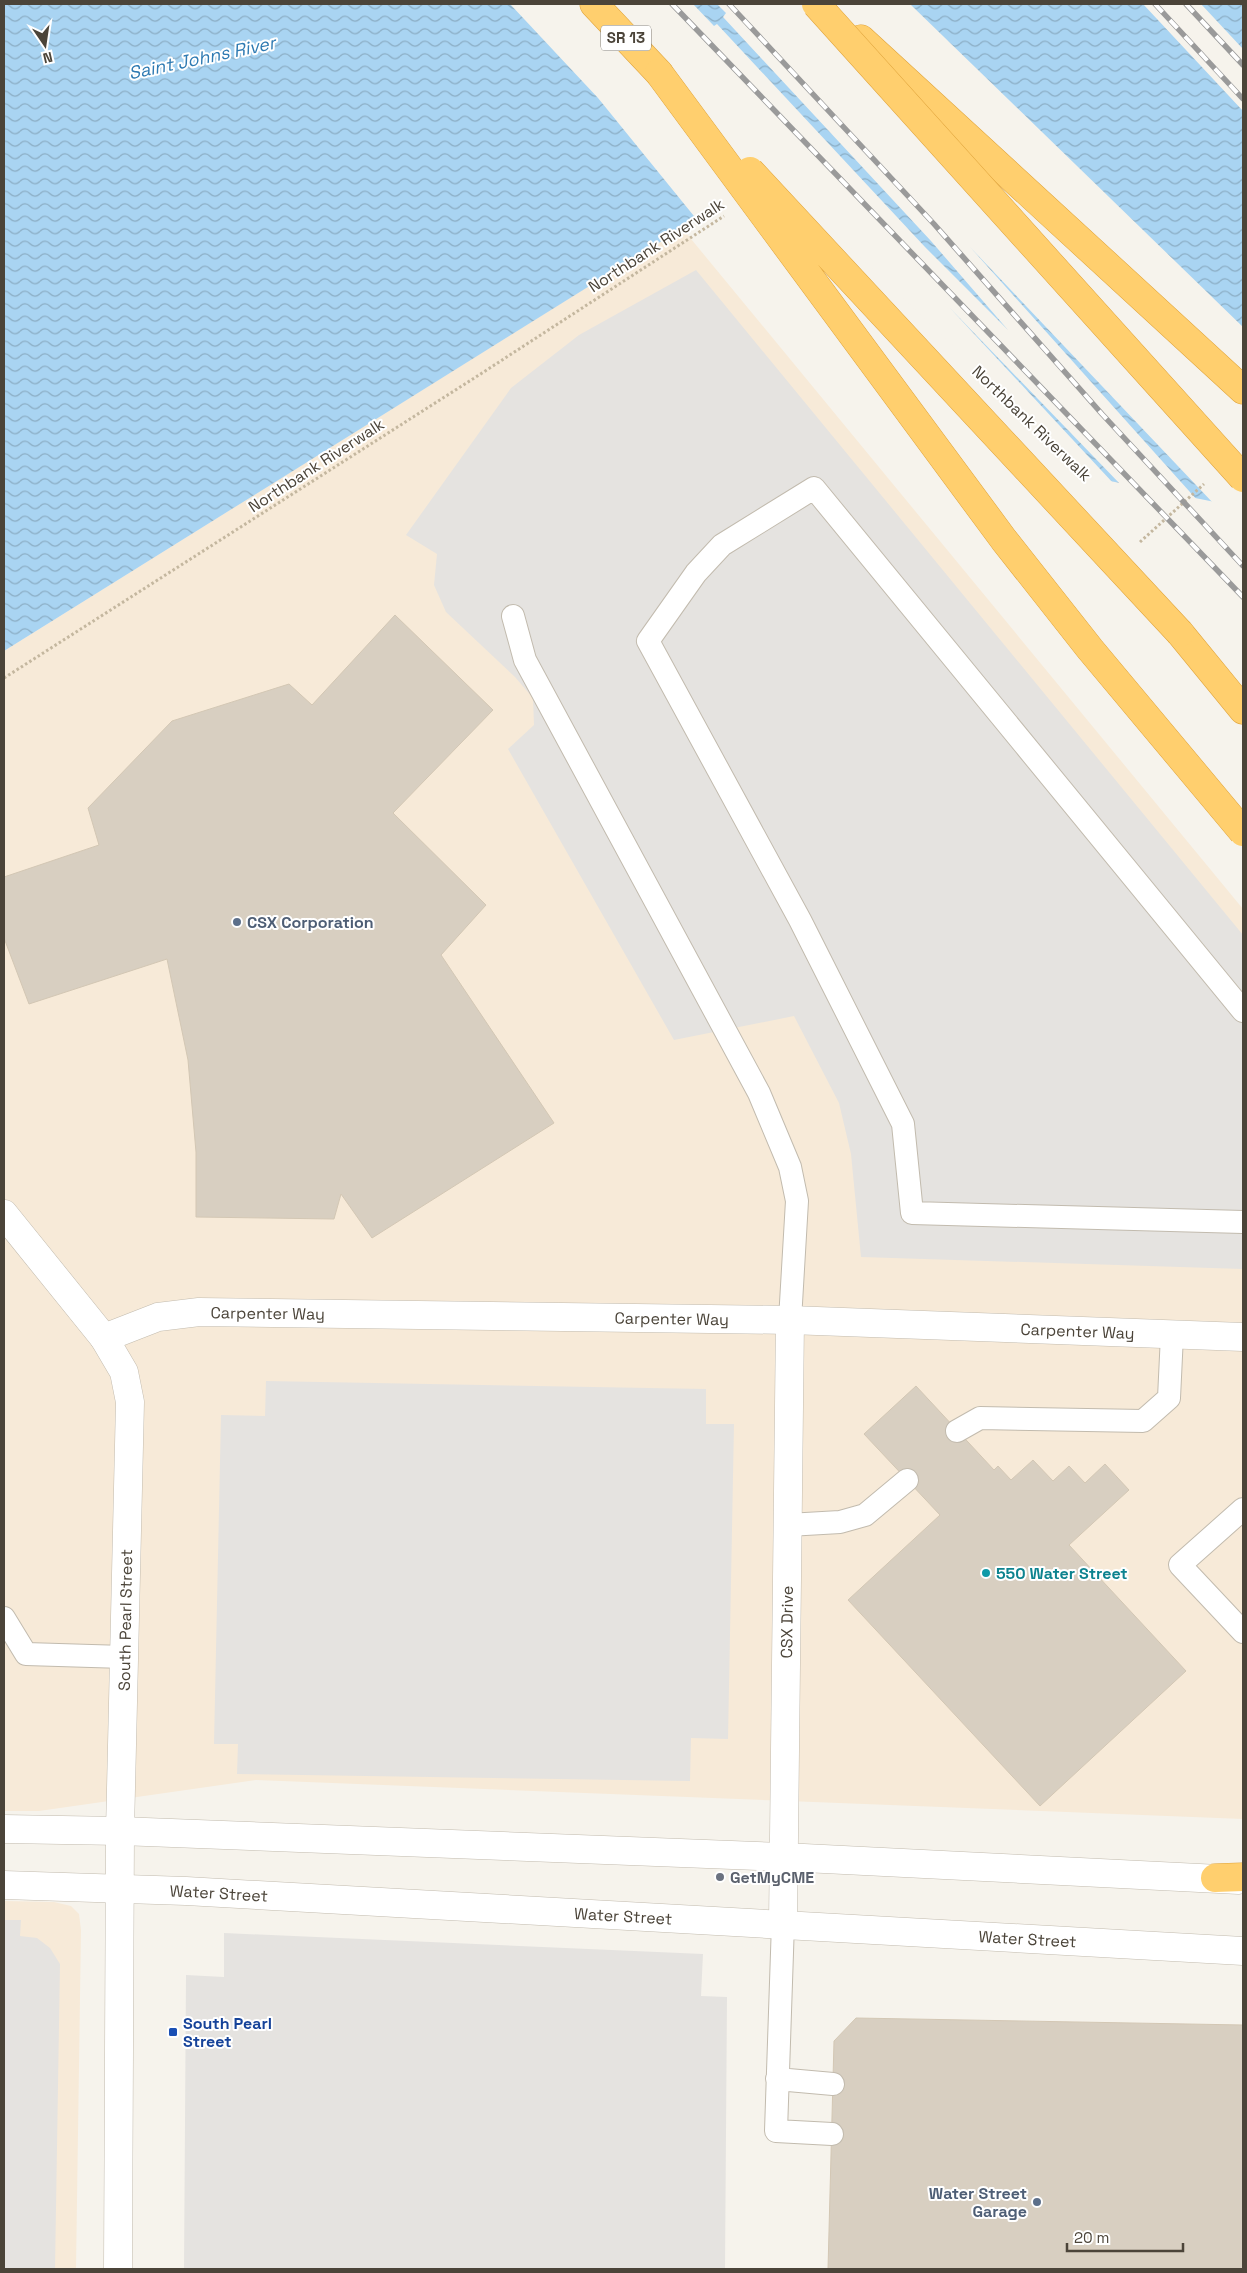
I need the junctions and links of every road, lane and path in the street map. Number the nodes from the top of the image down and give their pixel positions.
1 (594, 4) edge
2 (816, 4) edge
3 (823, 4) edge
4 (659, 73) junction
5 (729, 213) dead end
6 (1243, 390) edge
7 (1243, 478) edge
8 (1208, 480) dead end
9 (1138, 544) dead end
10 (513, 616) dead end
11 (1180, 633) junction
12 (4, 678) edge
13 (1243, 692) edge
14 (1243, 710) edge
15 (1243, 832) edge
16 (1243, 1011) edge
17 (4, 1214) edge
18 (1243, 1222) edge
19 (790, 1320) junction
20 (1172, 1335) junction
21 (1243, 1337) edge
22 (104, 1338) junction
23 (957, 1431) dead end
24 (907, 1480) dead end
25 (1243, 1509) edge
26 (788, 1525) junction
27 (4, 1618) edge
28 (1243, 1632) edge
29 (124, 1657) junction
30 (4, 1829) edge
31 (120, 1831) junction
32 (784, 1857) junction
33 (1215, 1878) joint
34 (1243, 1879) edge
35 (4, 1884) edge
36 (120, 1888) junction
37 (783, 1923) junction
38 (1243, 1951) edge
39 (777, 2079) junction
40 (833, 2084) dead end
41 (832, 2134) dead end
42 (118, 2269) edge

1 - 4 highway, SR 13
2 - 7 highway, bridge
3 - 6 highway
4 - 11 highway, bridge
4 - 15 highway, bridge
5 - 12 path, Northbank Riverwalk
8 - 9 path
10 - 19 lane
11 - 13 highway
11 - 14 highway
16 - 18 lane
17 - 22 street, South Pearl Street
19 - 20 street, Carpenter Way
19 - 22 street, Carpenter Way
19 - 26 street, CSX Drive
20 - 21 street, Carpenter Way
20 - 23 lane
22 - 29 street, South Pearl Street
24 - 26 lane
25 - 28 lane
26 - 32 street, CSX Drive
27 - 29 lane
29 - 31 street, South Pearl Street
30 - 31 street
31 - 32 street
31 - 36 street, South Pearl Street
32 - 33 street
32 - 37 street, CSX Drive
33 - 34 highway
35 - 36 street, Water Street
36 - 37 street, Water Street
36 - 42 street, South Pearl Street
37 - 38 street, Water Street
37 - 39 lane
39 - 40 lane
39 - 41 lane

